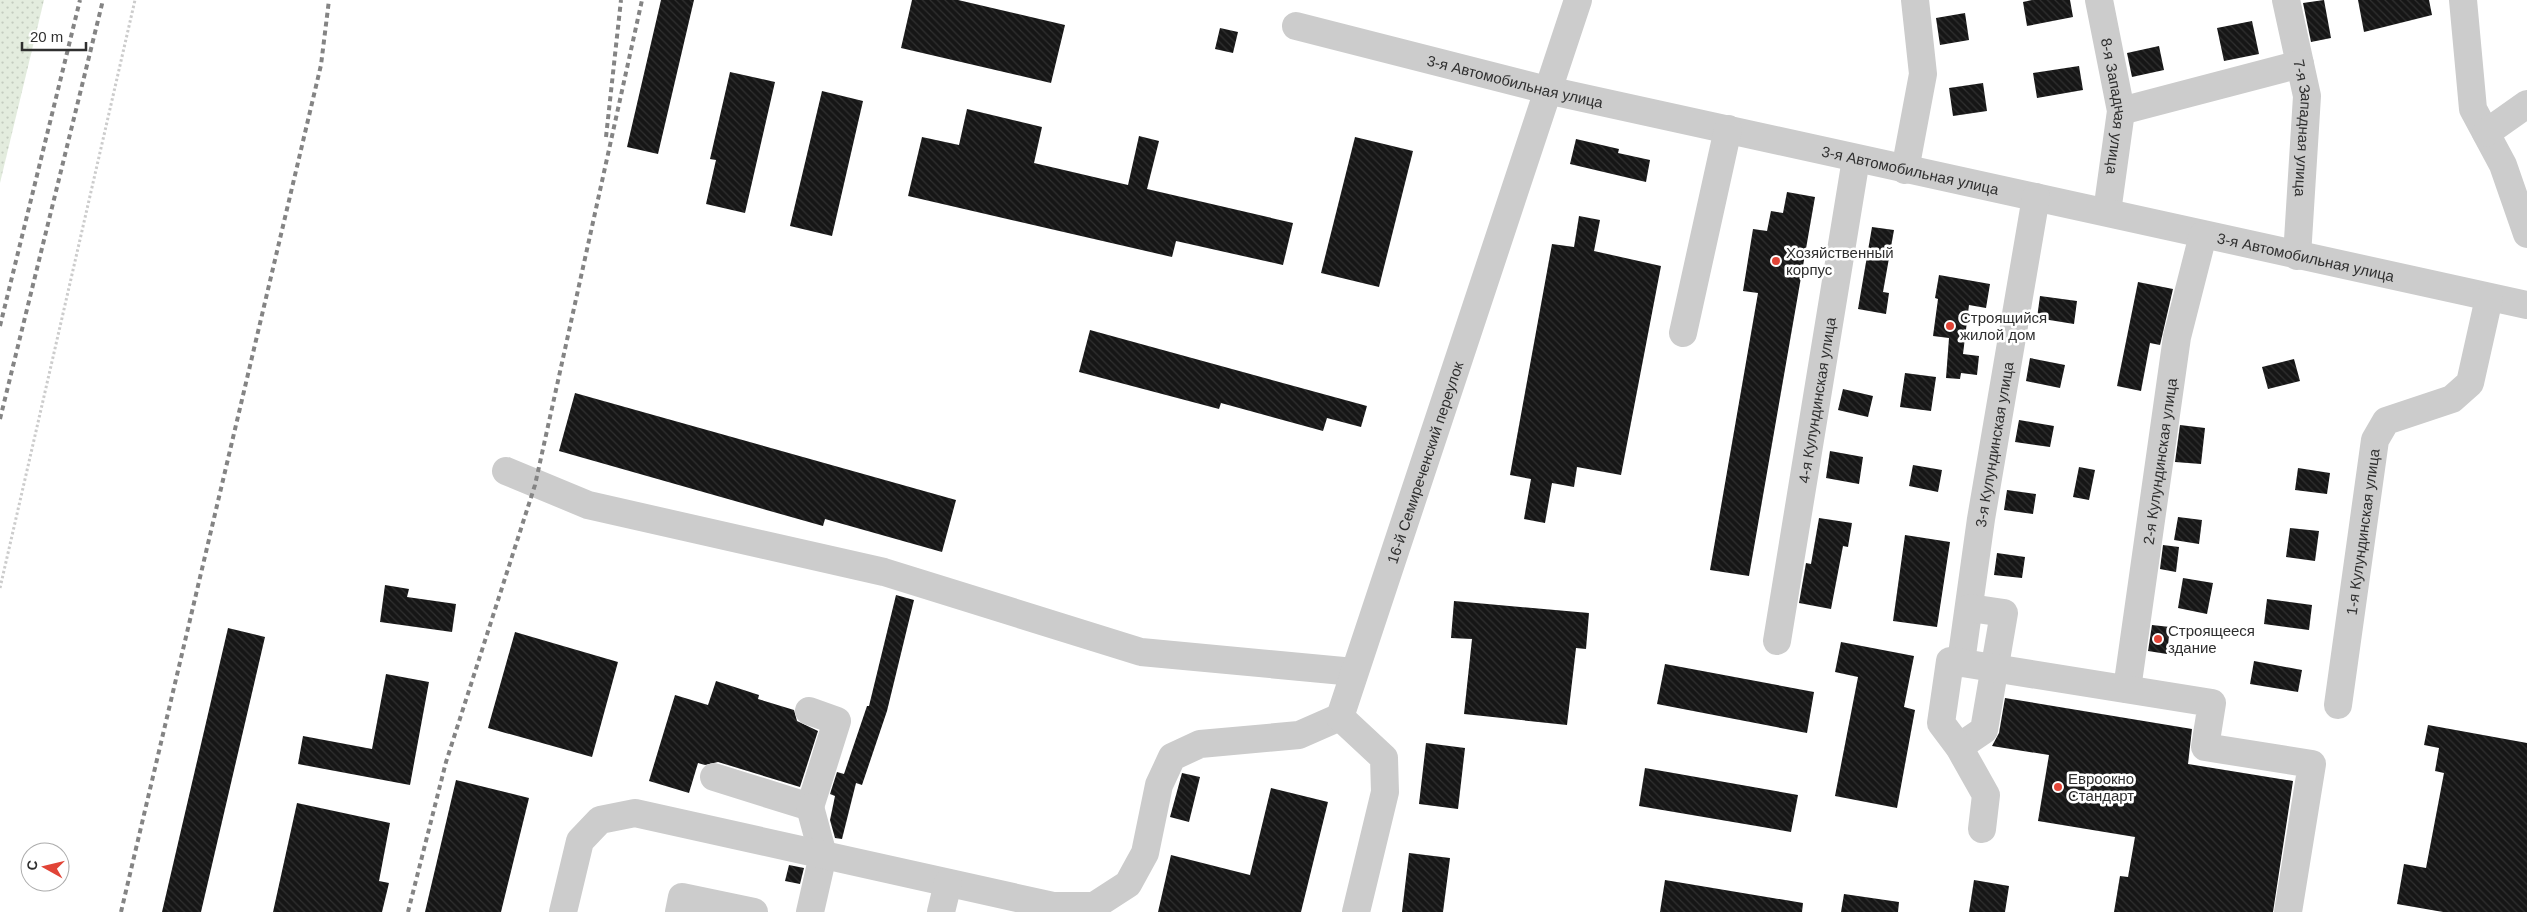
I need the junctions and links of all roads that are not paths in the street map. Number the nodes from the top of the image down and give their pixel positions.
1 (1578, 0) edge
2 (1915, 0) edge
3 (2099, 0) edge
4 (2286, 0) edge
5 (2463, 0) edge
6 (1296, 26) dead end
7 (2300, 64) junction
8 (1547, 90) junction
9 (2527, 104) edge
10 (2121, 111) junction
11 (1728, 129) junction
12 (2486, 134) junction
13 (1856, 159) junction
14 (1904, 170) junction
15 (2036, 198) junction
16 (2107, 212) junction
17 (2527, 234) edge
18 (2203, 235) junction
19 (2297, 256) junction
20 (2489, 298) junction
21 (2527, 306) edge
22 (1683, 333) dead end
23 (506, 472) dead end
24 (1970, 608) junction
25 (1777, 641) dead end
26 (1961, 662) junction
27 (1994, 668) junction
28 (1354, 672) junction
29 (2127, 689) junction
30 (2338, 705) dead end
31 (809, 711) dead end
32 (1340, 717) junction
33 (1959, 747) junction
34 (714, 777) dead end
35 (810, 807) junction
36 (1982, 829) dead end
37 (823, 855) junction
38 (948, 883) junction
39 (563, 912) edge
40 (679, 912) edge
41 (754, 912) edge
42 (810, 912) edge
43 (941, 912) edge
44 (1356, 912) edge
45 (2288, 912) edge

1 - 8 street, 16-й Семиреченский переулок
2 - 14 street
3 - 10 street, 8-я Западная улица
4 - 7 street, 7-я Западная улица
5 - 12 street
6 - 8 street, 3-я Автомобильная улица
7 - 10 street
7 - 19 street, 7-я Западная улица
8 - 11 street, 3-я Автомобильная улица
8 - 28 street, 16-й Семиреченский переулок
9 - 12 street
10 - 16 street, 8-я Западная улица
11 - 13 street, 3-я Автомобильная улица
11 - 22 street
12 - 17 street
13 - 14 street, 3-я Автомобильная улица
13 - 25 street, 4-я Кулундинская улица
14 - 15 street, 3-я Автомобильная улица
15 - 16 street, 3-я Автомобильная улица
15 - 24 street, 3-я Кулундинская улица
16 - 18 street, 3-я Автомобильная улица
18 - 19 street, 3-я Автомобильная улица
18 - 29 street, 2-я Кулундинская улица
19 - 20 street, 3-я Автомобильная улица
20 - 21 street, 3-я Автомобильная улица
20 - 30 street, 1-я Кулундинская улица
23 - 28 street
24 - 26 street, 3-я Кулундинская улица
24 - 27 street
26 - 27 street
26 - 33 street
27 - 29 street
27 - 33 street
28 - 32 street, 16-й Семиреченский переулок
29 - 45 street
31 - 35 street
32 - 38 street
32 - 44 street
33 - 36 street
34 - 35 street
35 - 37 street
37 - 38 street
37 - 39 street
37 - 42 street
38 - 43 street
40 - 41 street

